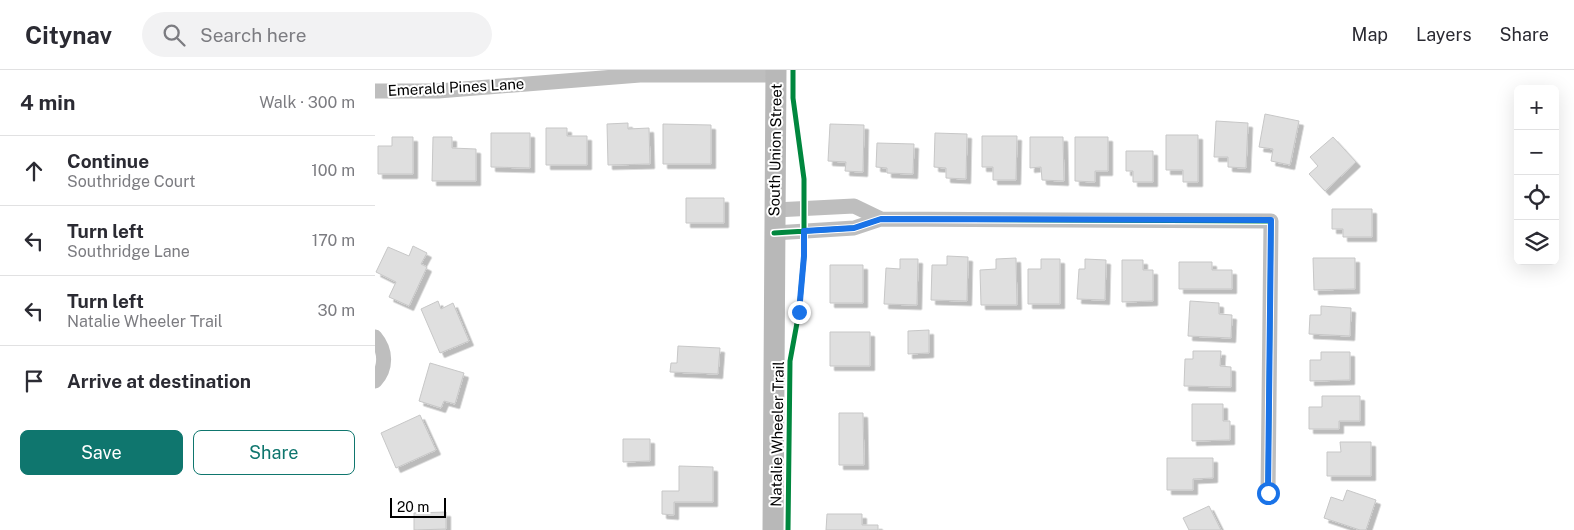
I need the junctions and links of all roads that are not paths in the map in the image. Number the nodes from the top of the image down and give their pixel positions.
1 (776, 72) edge
2 (375, 91) edge
3 (775, 210) junction
4 (881, 219) junction
5 (774, 233) junction
6 (375, 336) edge
7 (375, 381) edge
8 (1268, 493) dead end
9 (773, 530) edge

1 - 2 street, Emerald Pines Lane
1 - 3 street, South Union Street
3 - 4 street
3 - 5 street, South Union Street
4 - 5 street
4 - 8 street
5 - 9 street, South Union Street
6 - 7 street

